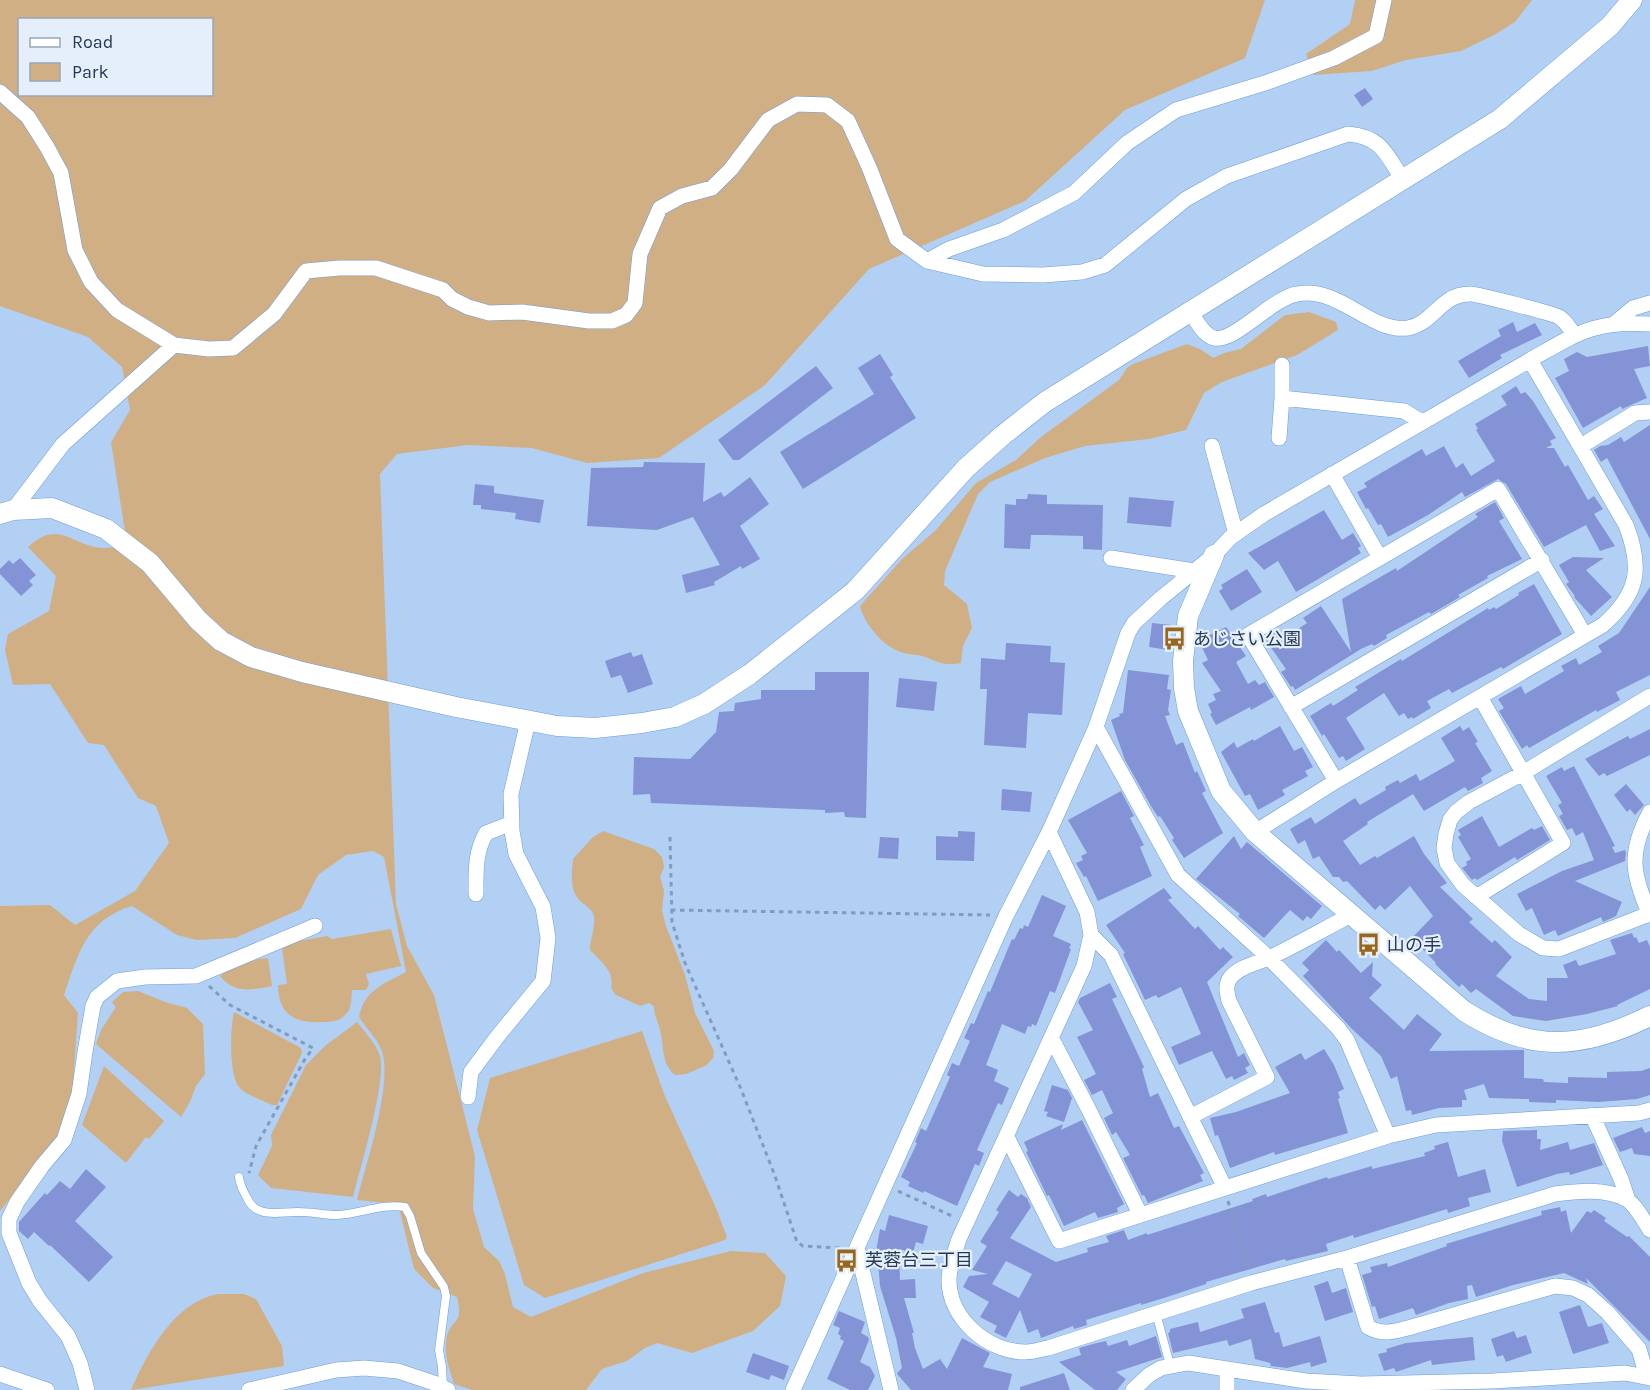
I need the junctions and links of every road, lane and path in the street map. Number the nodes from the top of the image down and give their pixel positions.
1 (1384, 0) edge
2 (1632, 0) edge
3 (0, 92) edge
4 (1403, 180) junction
5 (927, 261) junction
6 (1650, 303) edge
7 (1190, 311) junction
8 (1615, 323) junction
9 (1650, 324) edge
10 (1574, 334) junction
11 (174, 345) junction
12 (1530, 360) junction
13 (1281, 364) dead end
14 (1282, 398) junction
15 (1650, 412) edge
16 (1422, 422) junction
17 (1279, 438) dead end
18 (1212, 446) dead end
19 (1581, 446) junction
20 (1332, 474) junction
21 (7, 512) edge
22 (1236, 534) junction
23 (1214, 555) junction
24 (1111, 558) dead end
25 (1380, 558) junction
26 (1542, 560) junction
27 (1194, 571) junction
28 (1585, 635) junction
29 (1650, 696) edge
30 (1480, 697) junction
31 (1292, 707) junction
32 (528, 721) junction
33 (1096, 727) junction
34 (1523, 773) junction
35 (1336, 781) junction
36 (1650, 812) edge
37 (512, 823) junction
38 (1049, 832) junction
39 (1255, 832) junction
40 (670, 837) dead end
41 (476, 894) dead end
42 (1476, 897) junction
43 (671, 910) junction
44 (1006, 915) junction
45 (1351, 915) junction
46 (1650, 915) edge
47 (315, 926) dead end
48 (1091, 935) junction
49 (1269, 958) junction
50 (196, 976) junction
51 (1650, 1016) edge
52 (1052, 1039) junction
53 (468, 1097) dead end
54 (1650, 1110) edge
55 (1592, 1115) junction
56 (1190, 1117) junction
57 (1388, 1136) junction
58 (1007, 1137) junction
59 (249, 1174) dead end
60 (239, 1177) dead end
61 (885, 1185) junction
62 (1225, 1188) junction
63 (1628, 1200) junction
64 (1140, 1214) junction
65 (967, 1224) junction
66 (1650, 1230) edge
67 (857, 1248) junction
68 (1347, 1258) junction
69 (1251, 1283) junction
70 (1156, 1313) junction
71 (1170, 1365) junction
72 (1227, 1369) junction
73 (0, 1374) edge
74 (1648, 1378) edge
75 (445, 1389) edge
76 (47, 1390) edge
77 (87, 1390) edge
78 (249, 1390) edge
79 (793, 1390) edge
80 (891, 1390) edge
81 (1132, 1390) edge
82 (1227, 1390) edge

1 - 5 street
2 - 4 street
3 - 11 street
4 - 5 street
4 - 7 street
5 - 11 street
6 - 8 street
7 - 10 street
7 - 32 street
8 - 9 street
8 - 10 street
10 - 12 street
11 - 21 street
12 - 16 street
12 - 19 street
13 - 14 street
14 - 16 street
14 - 17 street
15 - 19 street
16 - 20 street
18 - 22 street
19 - 28 street
20 - 22 street
20 - 25 street
21 - 32 street
22 - 23 street
23 - 27 street
23 - 39 street
24 - 27 street
25 - 26 street
25 - 31 street
26 - 28 street
26 - 31 street
27 - 33 street
28 - 30 street
29 - 34 street
30 - 34 street
30 - 35 street
31 - 35 street
32 - 37 street
33 - 38 street
33 - 49 street
34 - 42 street
34 - 42 street
35 - 39 street
36 - 46 street
37 - 41 street
37 - 53 street
38 - 44 street
38 - 48 street
39 - 45 street
40 - 43 path
42 - 46 street
43 - 44 path
43 - 67 path
44 - 61 street
45 - 49 street
45 - 51 street
47 - 50 street
48 - 52 street
48 - 56 street
49 - 56 street
49 - 57 street
50 - 59 path
50 - 77 street
52 - 58 street
52 - 64 street
54 - 55 street
55 - 57 street
55 - 63 street
56 - 62 street
57 - 62 street
58 - 64 street
58 - 65 street
60 - 75 lane
61 - 65 path
61 - 67 street
62 - 64 street
62 - 69 path
63 - 66 street
63 - 68 street
65 - 70 street
67 - 79 street
67 - 80 street
68 - 69 street
68 - 74 street
69 - 70 street
70 - 71 lane
71 - 72 street
71 - 81 street
72 - 74 street
72 - 82 street
73 - 76 street
75 - 78 street

